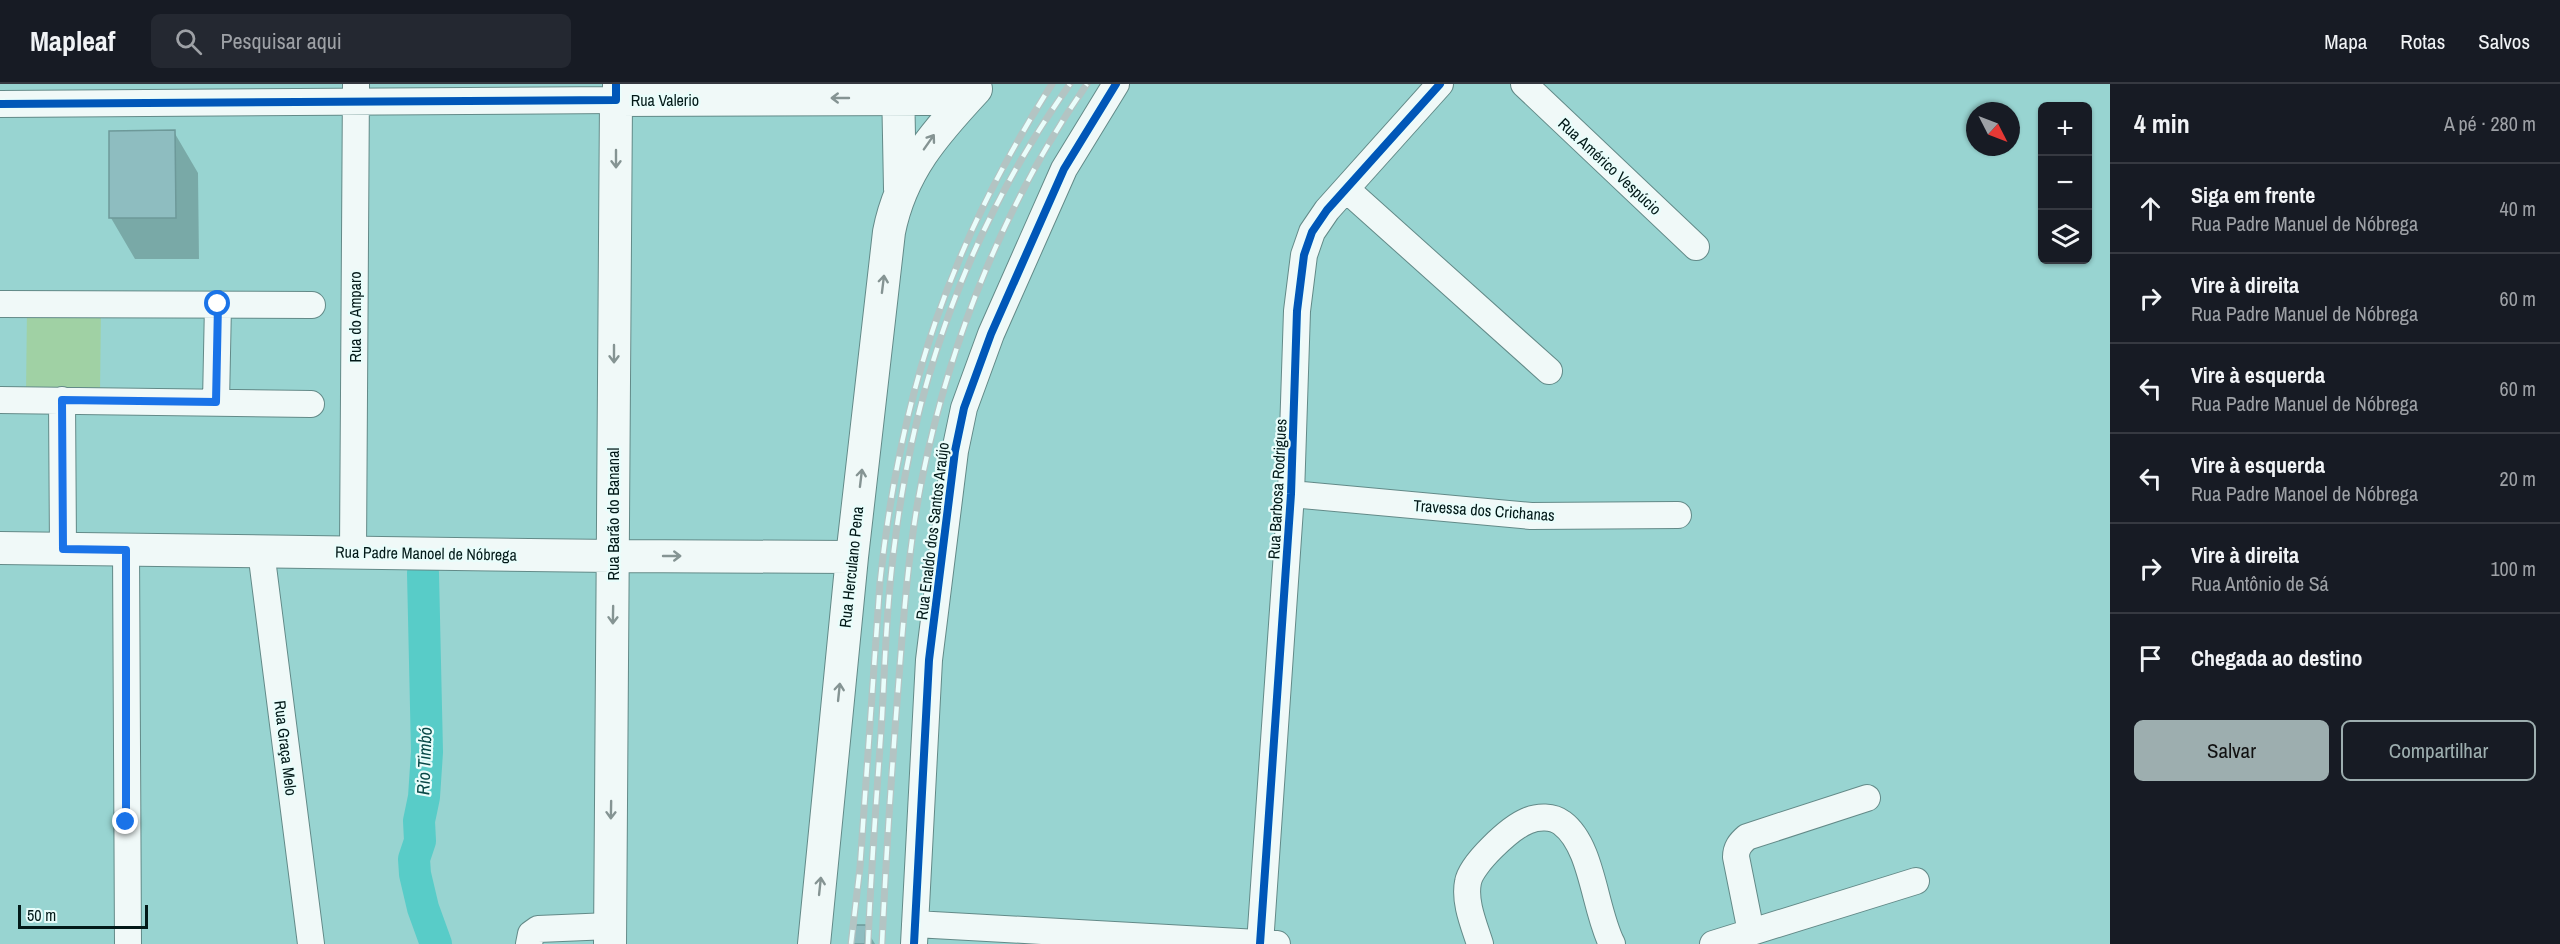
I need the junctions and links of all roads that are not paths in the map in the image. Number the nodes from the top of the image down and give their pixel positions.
1 (1116, 84) edge
2 (1440, 84) edge
3 (1524, 84) edge
4 (977, 87) edge
5 (898, 91) edge
6 (616, 92) edge
7 (356, 93) edge
8 (70, 94) edge
9 (0, 104) edge
10 (1347, 189) junction
11 (900, 193) junction
12 (1696, 248) dead end
13 (0, 304) edge
14 (218, 304) junction
15 (312, 305) dead end
16 (1549, 371) dead end
17 (0, 400) edge
18 (62, 400) junction
19 (216, 402) junction
20 (311, 404) dead end
21 (1291, 494) junction
22 (1678, 515) dead end
23 (0, 548) edge
24 (63, 549) junction
25 (126, 550) junction
26 (261, 551) junction
27 (353, 551) junction
28 (613, 556) junction
29 (852, 557) junction
30 (1867, 798) dead end
31 (1916, 881) dead end
32 (1751, 932) junction
33 (914, 934) edge
34 (610, 935) edge
35 (128, 944) edge
36 (311, 944) edge
37 (529, 944) edge
38 (814, 944) edge
39 (1266, 944) edge
40 (1480, 944) edge
41 (1612, 944) edge
42 (1713, 944) edge

1 - 33 street, Rua Enaldo dos Santos Araújo
2 - 10 street, Rua Barbosa Rodrigues
3 - 12 street, Rua Américo Vespúcio
4 - 5 main road, Rua Valerio
11 -> 4 main road
5 -> 6 main road, Rua Valerio
5 - 11 main road
6 - 7 street, Rua Valerio
6 -> 28 main road, Rua Barão do Bananal
7 - 8 street, Rua Valerio
7 - 27 street, Rua do Amparo
8 - 9 street, Rua Valerio
10 - 16 street
10 - 21 street, Rua Barbosa Rodrigues
29 -> 11 main road, Rua Herculano Pena
13 - 14 street
14 - 15 street
14 - 19 street
17 - 18 street
18 - 19 street
18 - 24 street
19 - 20 street
21 - 22 street, Travessa dos Crichanas
21 - 39 street, Rua Barbosa Rodrigues
23 - 24 main road, Rua Padre Manoel de Nóbrega
24 - 25 main road, Rua Padre Manoel de Nóbrega
25 - 26 main road, Rua Padre Manoel de Nóbrega
25 - 35 street
26 - 27 main road, Rua Padre Manoel de Nóbrega
26 - 36 street, Rua Graça Melo
27 - 28 main road, Rua Padre Manoel de Nóbrega
28 -> 29 main road, Rua Padre Manoel de Nóbrega
28 -> 34 main road, Rua Barão do Bananal
38 -> 29 main road, Rua Herculano Pena
30 - 32 street
31 - 32 street
32 - 42 street
33 - 39 street
34 - 37 street
40 - 41 street

